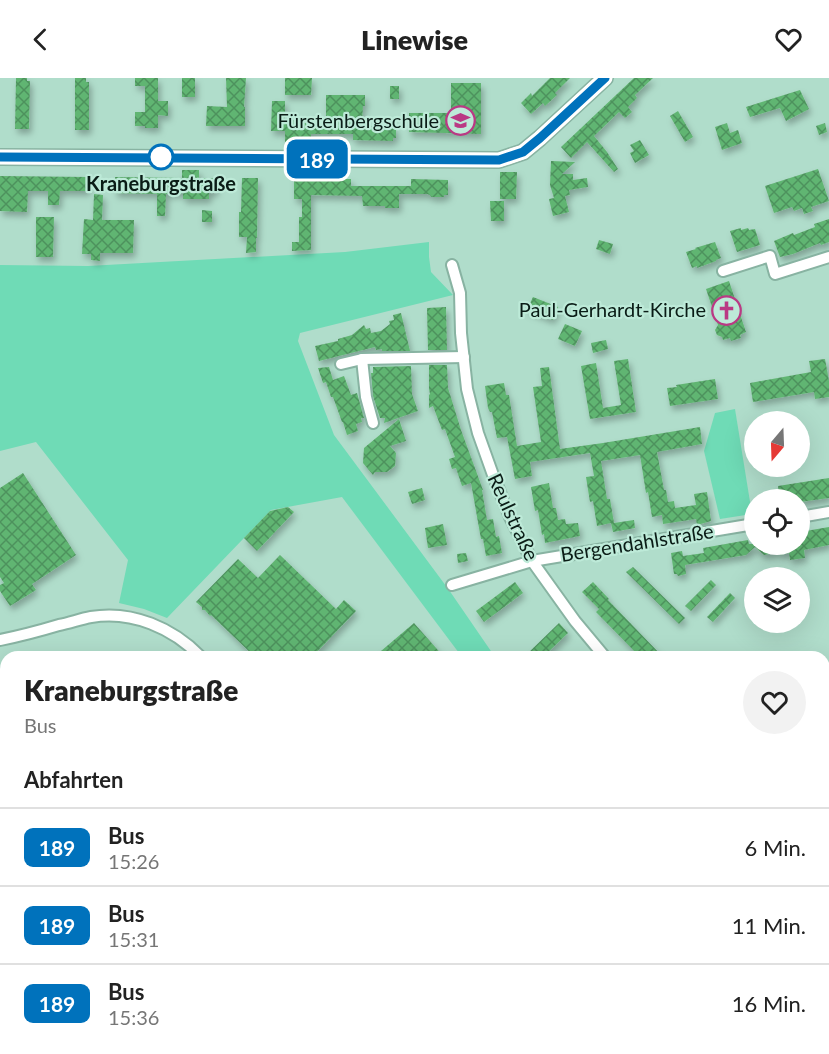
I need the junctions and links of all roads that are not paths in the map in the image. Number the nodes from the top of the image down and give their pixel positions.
1 (605, 78) edge
2 (0, 157) edge
3 (829, 257) edge
4 (452, 265) dead end
5 (723, 271) dead end
6 (464, 357) junction
7 (362, 359) junction
8 (341, 364) dead end
9 (373, 423) dead end
10 (829, 512) edge
11 (810, 515) edge
12 (744, 526) edge
13 (532, 561) junction
14 (452, 585) dead end
15 (0, 640) edge
16 (194, 651) edge
17 (600, 651) edge

1 - 2 street
3 - 5 street
4 - 6 street, Reulstraße
6 - 7 street
6 - 13 street, Reulstraße
7 - 8 street
7 - 9 street
10 - 11 street
12 - 13 street, Bergendahlstraße
13 - 14 street, Bergendahlstraße
13 - 17 street, Reulstraße
15 - 16 street

